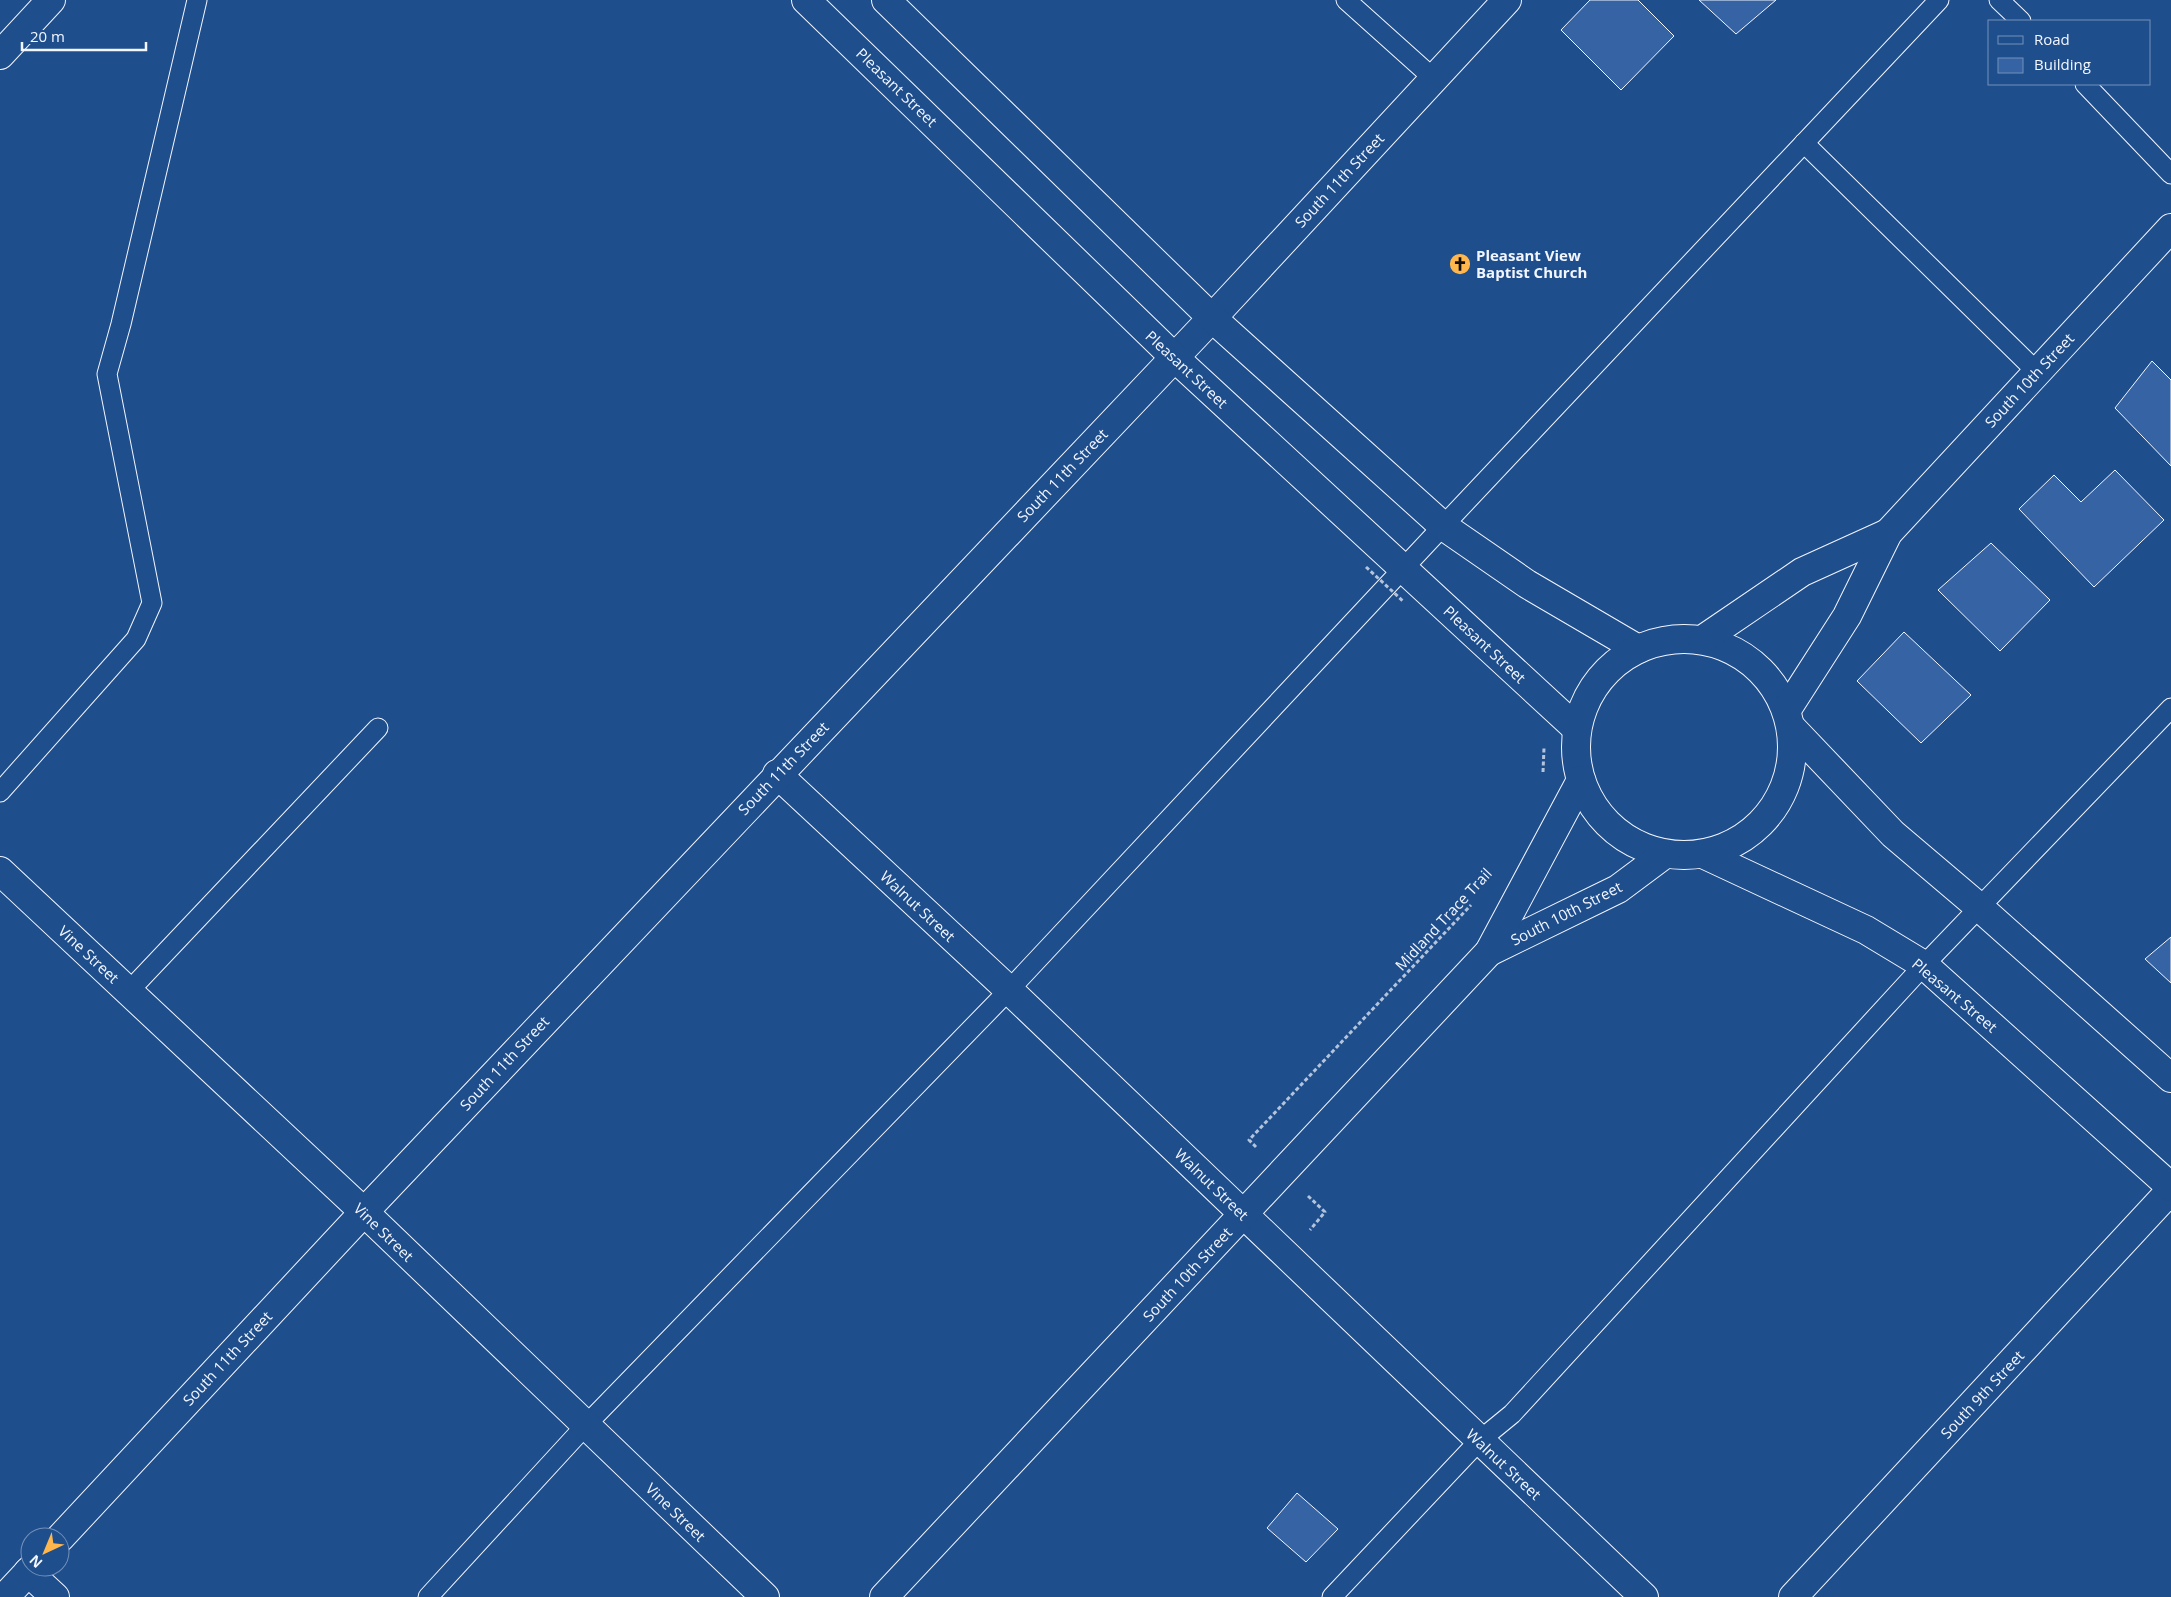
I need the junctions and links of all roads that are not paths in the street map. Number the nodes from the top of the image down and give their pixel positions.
1 (51, 0) edge
2 (197, 0) edge
3 (806, 0) edge
4 (886, 0) edge
5 (1346, 0) edge
6 (1507, 0) edge
7 (1939, 0) edge
8 (1999, 0) edge
9 (2020, 20) edge
10 (0, 55) edge
11 (1433, 78) junction
12 (2086, 85) edge
13 (1804, 143) junction
14 (2171, 174) edge
15 (2171, 228) edge
16 (1212, 318) junction
17 (1175, 358) junction
18 (2036, 371) junction
19 (1443, 526) junction
20 (1888, 533) junction
21 (1395, 578) junction
22 (1702, 640) junction
23 (1638, 649) junction
24 (2171, 708) edge
25 (1789, 717) junction
26 (378, 728) dead end
27 (1577, 729) junction
28 (777, 774) junction
29 (1581, 780) junction
30 (0, 792) edge
31 (1665, 854) junction
32 (1705, 855) junction
33 (0, 871) edge
34 (1979, 907) junction
35 (1489, 952) junction
36 (1924, 965) junction
37 (1009, 990) junction
38 (129, 992) junction
39 (2171, 1078) edge
40 (2171, 1189) edge
41 (364, 1212) junction
42 (1243, 1214) junction
43 (586, 1425) junction
44 (1479, 1441) junction
45 (70, 1527) edge
46 (24, 1577) edge
47 (37, 1577) edge
48 (5, 1597) edge
49 (55, 1597) edge
50 (428, 1597) edge
51 (765, 1597) edge
52 (884, 1597) edge
53 (1332, 1597) edge
54 (1644, 1597) edge
55 (1794, 1597) edge

1 - 10 street
2 - 30 lane
3 - 17 street, Pleasant Street
4 - 16 street
5 - 11 lane
6 - 11 street, South 11th Street
7 - 13 lane
8 - 9 lane
11 - 16 street, South 11th Street
12 - 14 lane
13 - 18 lane
13 - 19 lane
15 - 18 street, South 10th Street
16 - 17 street, South 11th Street
16 - 19 street
17 - 21 street, Pleasant Street
17 - 28 street, South 11th Street
18 - 20 street, South 10th Street
19 - 21 lane
19 - 23 street
20 - 22 street, South 10th Street
20 - 25 street, South 10th Street
21 - 27 street, Pleasant Street
21 - 37 lane
22 - 23 street
22 - 25 street
23 - 27 street
24 - 34 lane
25 - 32 street
25 - 34 street
26 - 38 lane
27 - 29 street
28 - 37 street, Walnut Street
28 - 41 street, South 11th Street
29 - 31 street
29 - 35 street, South 10th Street
31 - 32 street
31 - 35 street, South 10th Street
32 - 36 street, Pleasant Street
33 - 38 street, Vine Street
34 - 36 lane
34 - 39 street
35 - 42 street, South 10th Street
36 - 40 street, Pleasant Street
36 - 44 lane
37 - 42 street, Walnut Street
37 - 43 lane
38 - 41 street, Vine Street
40 - 55 street, South 9th Street
41 - 43 street, Vine Street
41 - 45 street, South 11th Street
42 - 44 street, Walnut Street
42 - 52 street, South 10th Street
43 - 50 lane
43 - 51 street, Vine Street
44 - 53 lane
44 - 54 street, Walnut Street
46 - 48 street
47 - 49 street

